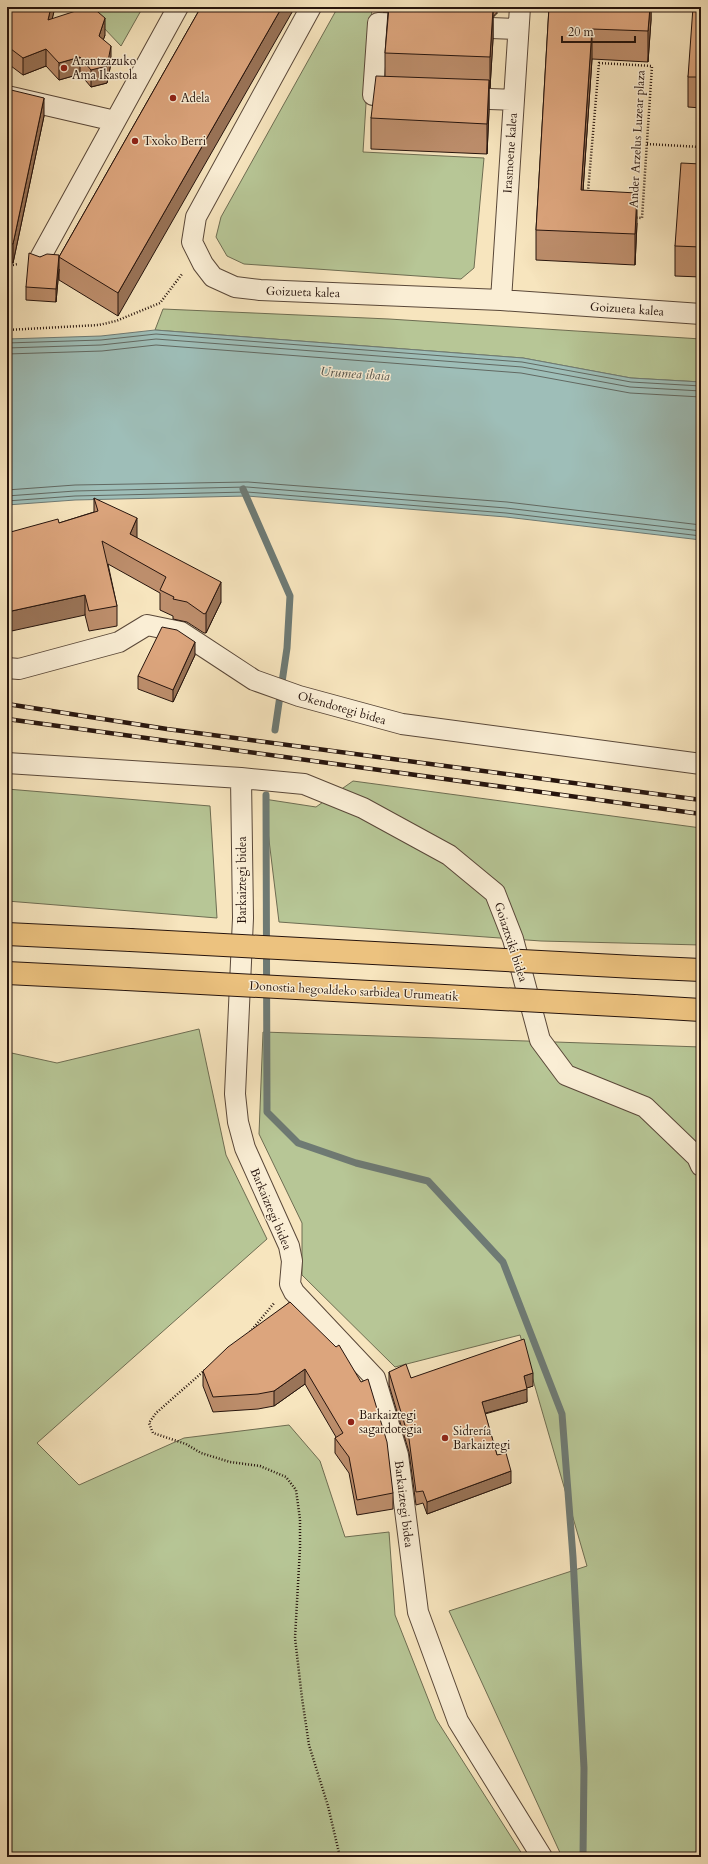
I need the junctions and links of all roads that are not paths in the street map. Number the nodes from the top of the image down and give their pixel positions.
1 (178, 7) edge
2 (311, 7) edge
3 (520, 7) edge
4 (518, 29) junction
5 (7, 96) edge
6 (420, 97) edge
7 (444, 98) edge
8 (514, 100) junction
9 (115, 121) junction
10 (40, 258) edge
11 (501, 300) junction
12 (701, 314) edge
13 (7, 668) edge
14 (7, 763) edge
15 (701, 764) edge
16 (241, 778) junction
17 (7, 934) edge
18 (701, 970) edge
19 (7, 973) edge
20 (701, 1010) edge
21 (701, 1166) edge
22 (542, 1857) edge

1 - 9 street
2 - 11 street, Goizueta kalea
3 - 4 street, Irasmoene kalea
4 - 6 street
4 - 8 street, Irasmoene kalea
5 - 9 street
7 - 8 street
8 - 11 street, Irasmoene kalea
9 - 10 street
11 - 12 street, Goizueta kalea
13 - 15 street, Okendotegi bidea
14 - 16 street
16 - 21 street, Goiaztxiki bidea
16 - 22 street, Barkaiztegi bidea
17 - 18 highway, bridge
19 - 20 highway, Donostia hegoaldeko sarbidea Urumeatik, bridge

